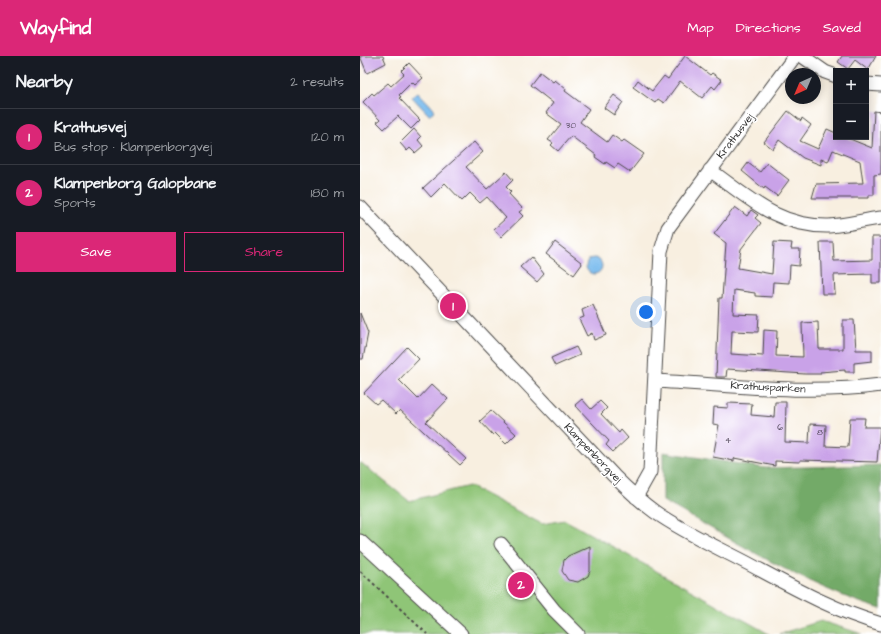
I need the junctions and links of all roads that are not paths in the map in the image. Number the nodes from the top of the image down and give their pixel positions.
1 (795, 56) edge
2 (802, 56) edge
3 (833, 75) edge
4 (869, 84) edge
5 (881, 86) edge
6 (710, 170) junction
7 (360, 207) edge
8 (881, 218) edge
9 (655, 382) junction
10 (881, 385) edge
11 (636, 497) junction
12 (360, 541) edge
13 (501, 544) dead end
14 (881, 624) edge
15 (461, 634) edge
16 (578, 634) edge

1 - 6 street, Krathusvej
2 - 3 street
4 - 5 street
6 - 8 street
6 - 9 street, Krathusvej
7 - 11 street, Klampenborgvej
9 - 10 street, Krathusparken
9 - 11 street, Krathusvej
11 - 14 street, Klampenborgvej
12 - 15 street
13 - 16 street

